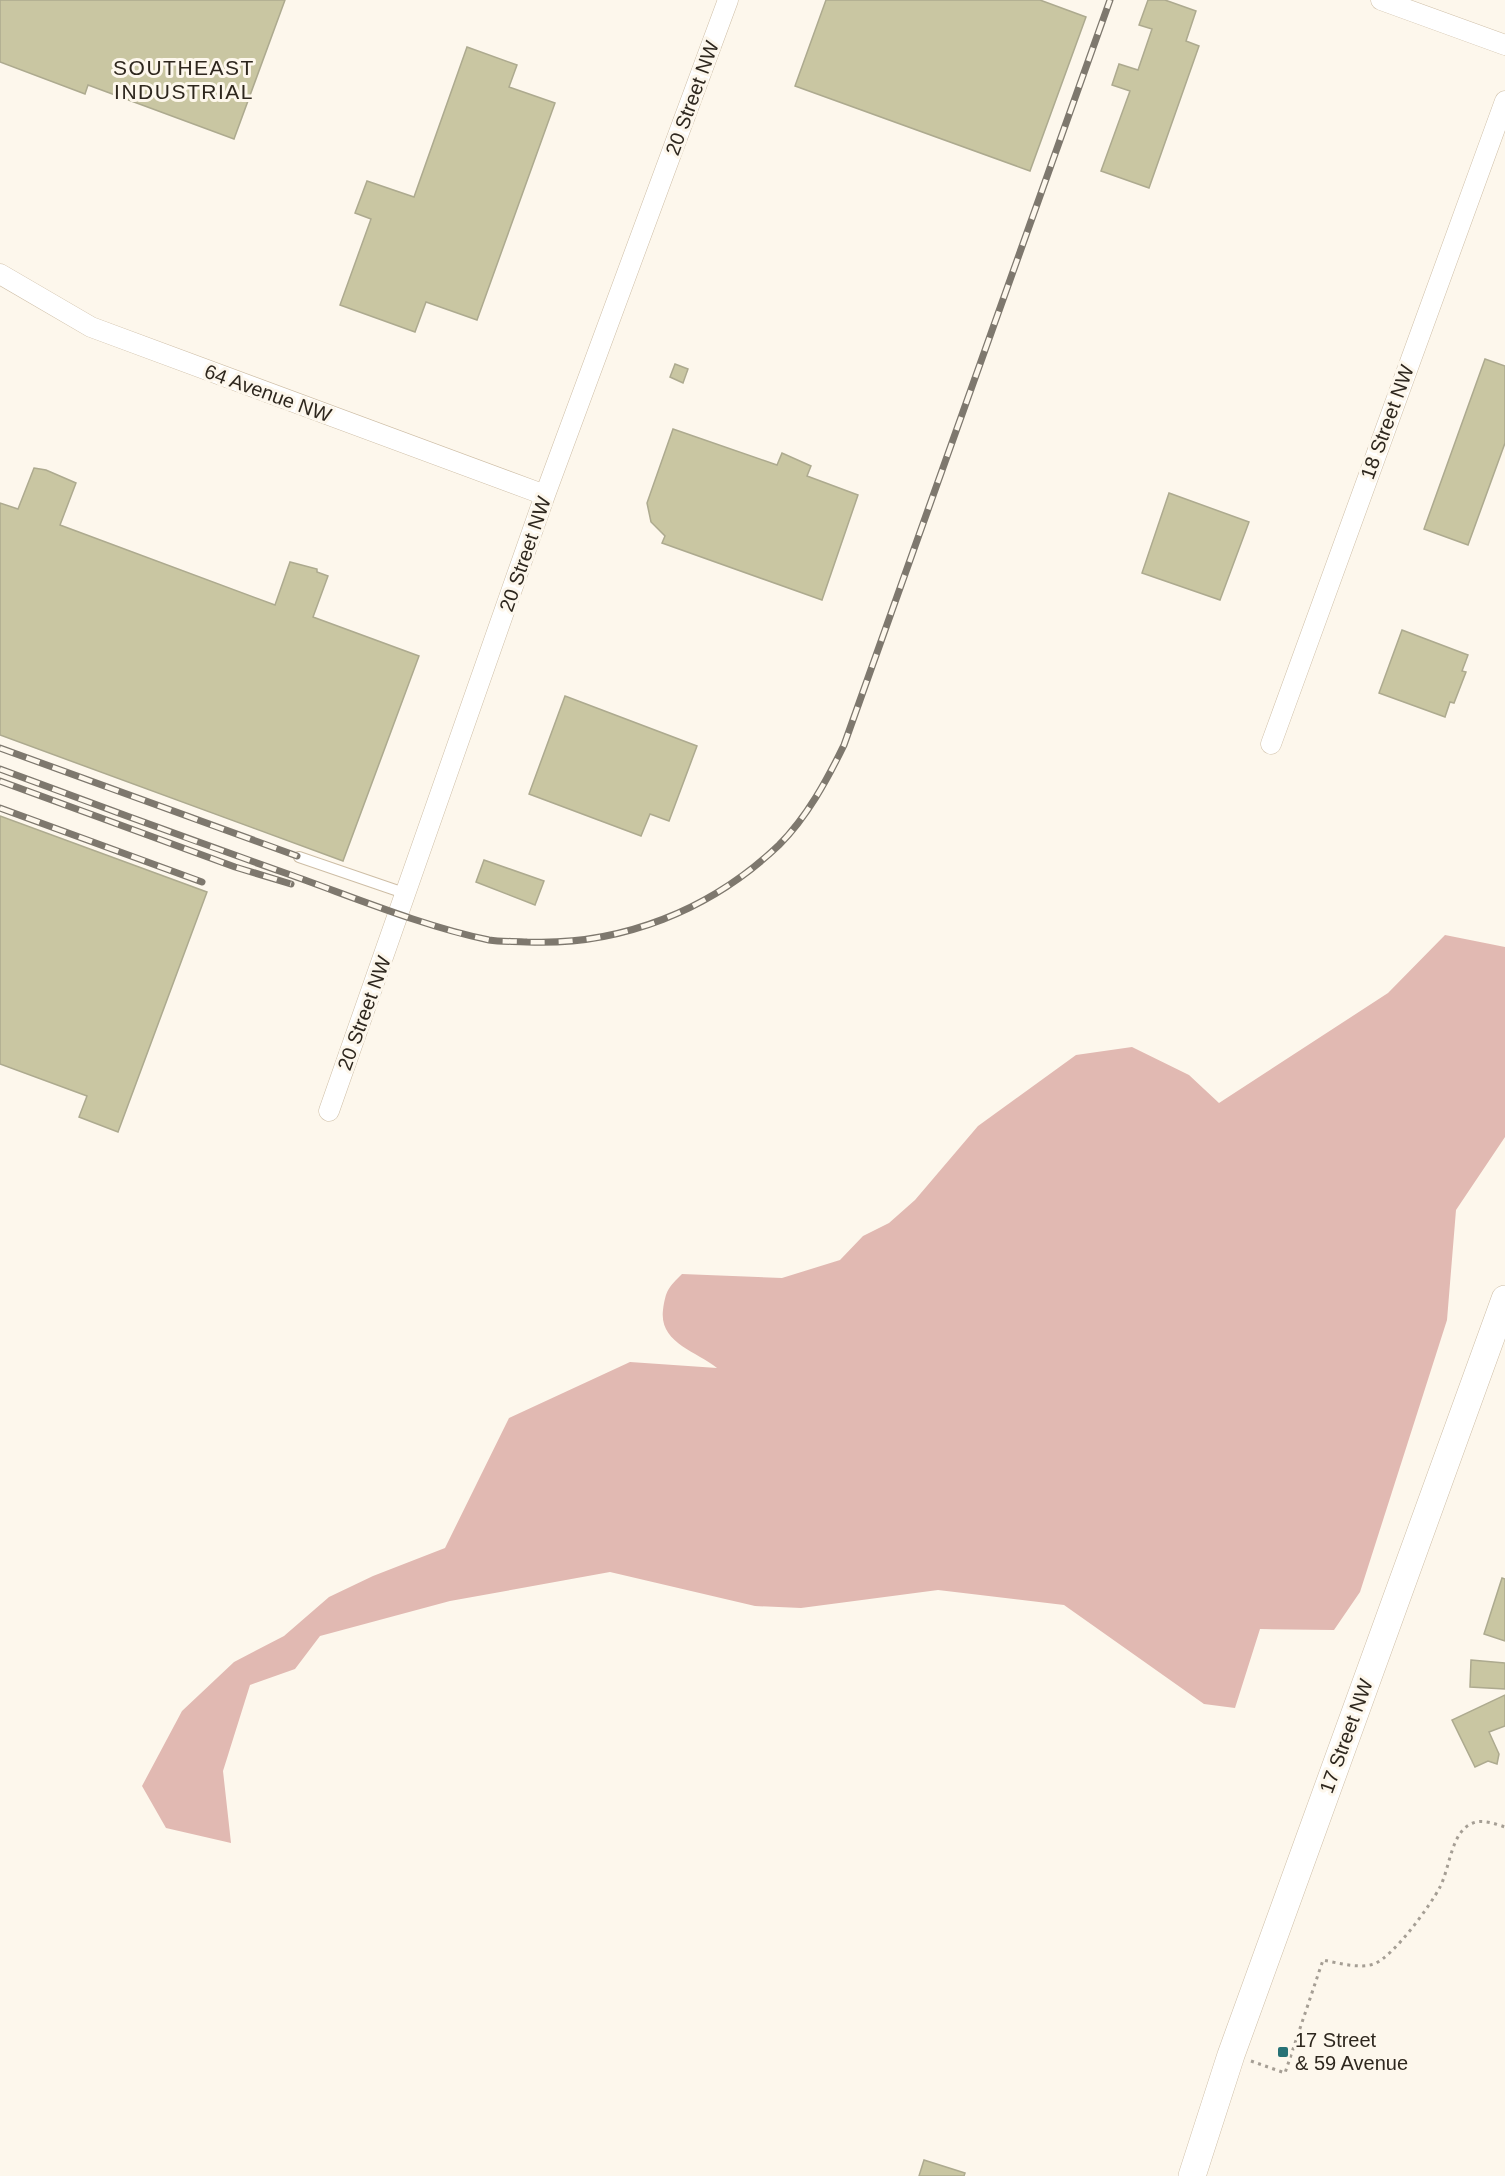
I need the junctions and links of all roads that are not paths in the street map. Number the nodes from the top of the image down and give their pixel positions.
1 (729, 0) edge
2 (1381, 0) edge
3 (1505, 45) edge
4 (1505, 101) edge
5 (0, 274) edge
6 (545, 495) junction
7 (1271, 744) dead end
8 (299, 857) dead end
9 (407, 894) junction
10 (329, 1111) dead end
11 (1505, 1299) edge
12 (1192, 2176) edge

1 - 6 street, 20 Street NW
2 - 3 street
4 - 7 street, 18 Street NW
5 - 6 street, 64 Avenue NW
6 - 9 street, 20 Street NW
8 - 9 lane
9 - 10 street, 20 Street NW
11 - 12 main road, 17 Street NW

